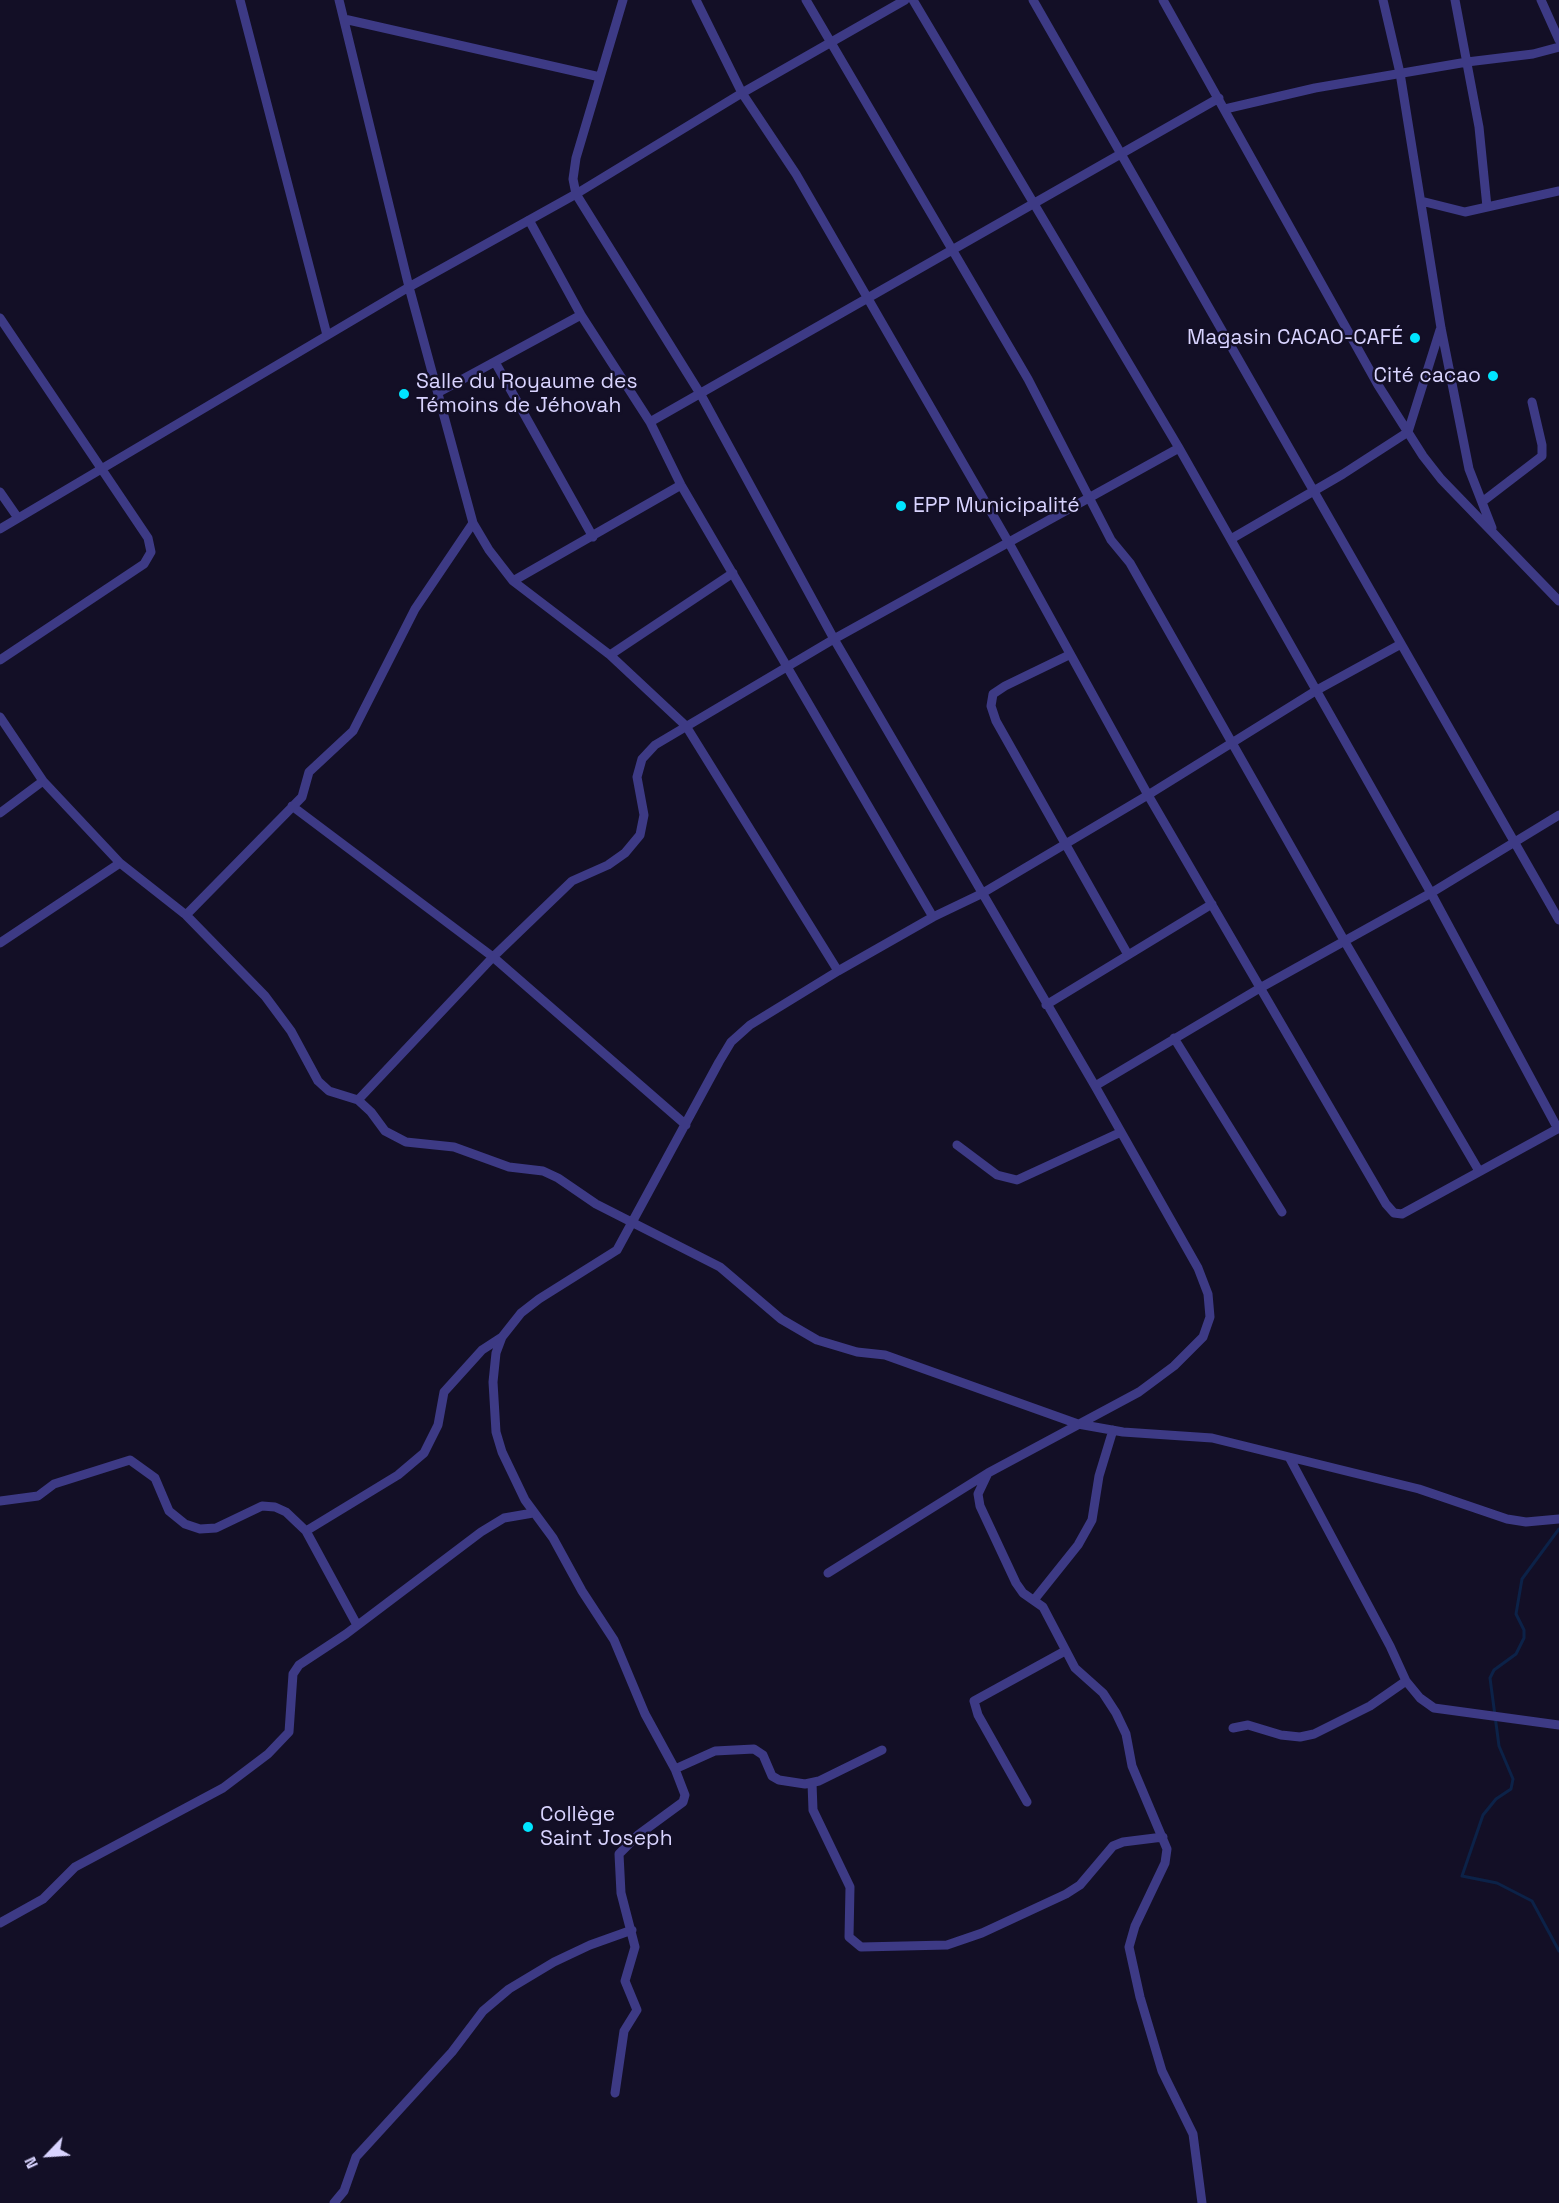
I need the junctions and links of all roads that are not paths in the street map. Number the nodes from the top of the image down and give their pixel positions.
1 (240, 0) edge
2 (339, 0) edge
3 (623, 0) edge
4 (696, 0) edge
5 (806, 0) edge
6 (905, 0) edge
7 (913, 0) edge
8 (1033, 0) edge
9 (1163, 0) edge
10 (1383, 0) edge
11 (1455, 0) edge
12 (1541, 0) edge
13 (344, 19) junction
14 (1559, 40) edge
15 (829, 43) junction
16 (1559, 47) edge
17 (1467, 62) junction
18 (1400, 73) junction
19 (600, 77) junction
20 (742, 93) junction
21 (1219, 98) junction
22 (1225, 109) junction
23 (1122, 153) junction
24 (1559, 191) edge
25 (576, 194) junction
26 (1035, 201) junction
27 (1421, 201) junction
28 (1487, 207) junction
29 (529, 220) junction
30 (953, 249) junction
31 (409, 287) junction
32 (867, 299) junction
33 (581, 315) junction
34 (0, 318) edge
35 (1440, 328) junction
36 (327, 335) junction
37 (495, 362) junction
38 (439, 392) junction
39 (701, 395) junction
40 (1532, 402) dead end
41 (650, 422) junction
42 (1408, 432) junction
43 (1179, 448) junction
44 (103, 468) junction
45 (681, 485) junction
46 (1313, 491) junction
47 (0, 492) edge
48 (1090, 496) junction
49 (1482, 502) junction
50 (18, 518) junction
51 (473, 522) junction
52 (0, 529) edge
53 (1495, 535) junction
54 (593, 537) junction
55 (1231, 539) junction
56 (1009, 543) junction
57 (733, 573) junction
58 (513, 580) junction
59 (1559, 600) edge
60 (834, 639) junction
61 (1401, 644) junction
62 (610, 655) junction
63 (1069, 655) junction
64 (0, 660) edge
65 (786, 667) junction
66 (1317, 690) junction
67 (0, 717) edge
68 (686, 726) junction
69 (1233, 743) junction
70 (43, 781) junction
71 (1148, 795) junction
72 (292, 806) junction
73 (0, 813) edge
74 (1559, 815) edge
75 (1516, 842) junction
76 (1064, 844) junction
77 (120, 862) junction
78 (1431, 893) junction
79 (981, 894) junction
80 (1212, 904) junction
81 (186, 915) junction
82 (933, 917) junction
83 (1559, 920) edge
84 (1345, 942) junction
85 (0, 943) edge
86 (1126, 953) junction
87 (493, 957) junction
88 (838, 970) junction
89 (1260, 988) junction
90 (1046, 1005) junction
91 (1174, 1038) junction
92 (1095, 1086) junction
93 (358, 1100) junction
94 (686, 1125) junction
95 (1558, 1128) edge
96 (1119, 1132) junction
97 (957, 1145) dead end
98 (1479, 1171) junction
99 (1282, 1212) dead end
100 (632, 1223) junction
101 (502, 1337) junction
102 (1078, 1424) junction
103 (1113, 1430) junction
104 (1289, 1457) junction
105 (988, 1473) junction
106 (0, 1501) edge
107 (533, 1513) junction
108 (1559, 1519) edge
109 (306, 1531) junction
110 (828, 1574) dead end
111 (1034, 1600) junction
112 (357, 1625) junction
113 (1065, 1651) junction
114 (1406, 1682) junction
115 (1559, 1725) edge
116 (1233, 1728) dead end
117 (882, 1750) dead end
118 (675, 1768) junction
119 (812, 1783) junction
120 (1028, 1803) dead end
121 (1163, 1837) junction
122 (0, 1923) edge
123 (632, 1930) junction
124 (615, 2092) dead end
125 (334, 2203) edge
126 (1202, 2203) edge

1 - 36 street
2 - 13 street
3 - 19 street
4 - 20 street
5 - 15 street
6 - 15 street
7 - 26 street
8 - 23 street
9 - 21 street
10 - 18 street
11 - 17 street
12 - 14 street
13 - 19 street
13 - 31 street
15 - 20 street
15 - 30 street
16 - 17 street
17 - 18 street
17 - 28 street
18 - 22 street
18 - 27 street
19 - 25 street
20 - 25 street
20 - 32 street
21 - 22 street
21 - 23 street
22 - 42 street
23 - 26 street
23 - 46 street
24 - 28 street
25 - 29 street
25 - 39 street
26 - 30 street
26 - 43 street
27 - 28 street
27 - 35 street
29 - 31 street
29 - 33 street
30 - 32 street
30 - 48 street
31 - 36 street
31 - 38 street
32 - 39 street
32 - 56 street
33 - 37 street
33 - 41 street
34 - 44 street
35 - 42 street
35 - 49 street
36 - 44 street
37 - 38 street
37 - 54 street
38 - 51 street
39 - 41 street
39 - 60 street
40 - 49 street
41 - 45 street
42 - 46 street
42 - 53 street
43 - 48 street
43 - 55 street
44 - 50 street
44 - 64 street
45 - 54 street
45 - 57 street
46 - 55 street
46 - 61 street
47 - 50 street
48 - 56 street
48 - 69 street
49 - 53 street
50 - 52 street
51 - 58 street
51 - 72 street
53 - 59 street
54 - 58 street
55 - 66 street
56 - 60 street
56 - 63 street
57 - 62 street
57 - 65 street
58 - 62 street
60 - 65 street
60 - 79 street
61 - 66 street
61 - 75 street
62 - 68 street
63 - 71 street
63 - 76 street
65 - 68 street
65 - 82 street
66 - 69 street
66 - 78 street
67 - 70 street
68 - 87 street
68 - 88 street
69 - 71 street
69 - 84 street
70 - 73 street
70 - 77 street
71 - 76 street
71 - 80 street
72 - 81 street
72 - 87 street
74 - 75 street
75 - 78 street
75 - 83 street
76 - 79 street
76 - 86 street
77 - 81 street
77 - 85 street
78 - 84 street
78 - 95 street
79 - 82 street
79 - 90 street
80 - 86 street
80 - 89 street
81 - 93 street
82 - 88 street
84 - 89 street
84 - 98 street
86 - 90 street
87 - 93 street
87 - 94 street
88 - 94 street
89 - 91 street
89 - 98 street
90 - 92 street
91 - 92 street
91 - 99 street
92 - 96 street
93 - 100 street
94 - 100 street
95 - 98 street
96 - 97 street
96 - 102 street
100 - 101 street
100 - 102 street
101 - 107 street
101 - 109 street
102 - 103 street
102 - 105 street
103 - 104 street
103 - 111 street
104 - 108 street
104 - 114 street
105 - 110 street
105 - 111 street
106 - 109 street
107 - 112 street
107 - 118 street
109 - 112 street
111 - 113 street
112 - 122 street
113 - 120 street
113 - 121 street
114 - 115 street
114 - 116 street
117 - 119 street
118 - 119 street
118 - 123 street
119 - 121 street
121 - 126 street
123 - 124 street
123 - 125 street

